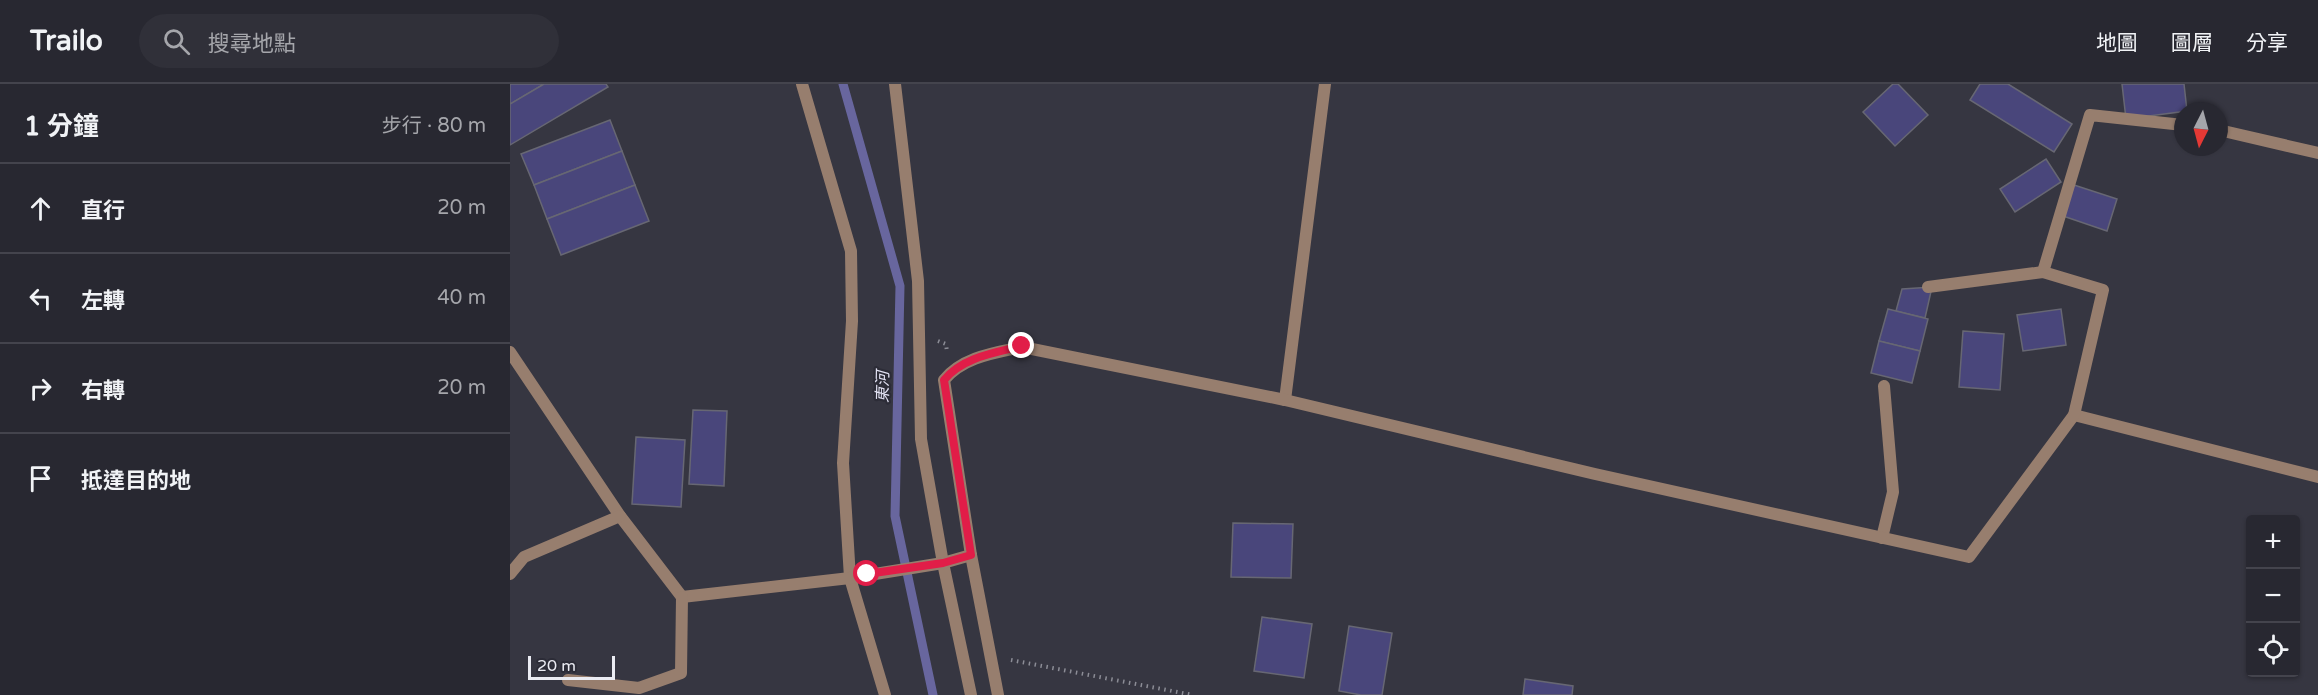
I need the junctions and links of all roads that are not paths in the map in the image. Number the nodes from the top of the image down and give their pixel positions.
1 (802, 84) edge
2 (895, 84) edge
3 (1325, 84) edge
4 (2174, 124) edge
5 (2228, 132) edge
6 (2318, 153) edge
7 (2043, 272) junction
8 (1928, 287) dead end
9 (510, 352) edge
10 (1884, 386) dead end
11 (1285, 400) junction
12 (2074, 415) junction
13 (2318, 477) edge
14 (620, 516) junction
15 (1882, 538) junction
16 (971, 555) junction
17 (943, 563) junction
18 (510, 574) edge
19 (850, 578) junction
20 (681, 597) junction
21 (568, 680) dead end
22 (885, 695) edge
23 (971, 695) edge
24 (998, 695) edge

1 - 19 lane
2 - 17 lane
3 - 11 lane
4 - 7 lane
5 - 6 lane
7 - 8 lane
7 - 12 lane
9 - 14 lane
10 - 15 lane
11 - 15 lane
11 - 16 lane
12 - 13 lane
12 - 15 lane
14 - 18 lane
14 - 20 lane
16 - 17 lane
16 - 24 lane
17 - 19 lane
17 - 23 lane
19 - 20 lane
19 - 22 lane
20 - 21 lane

